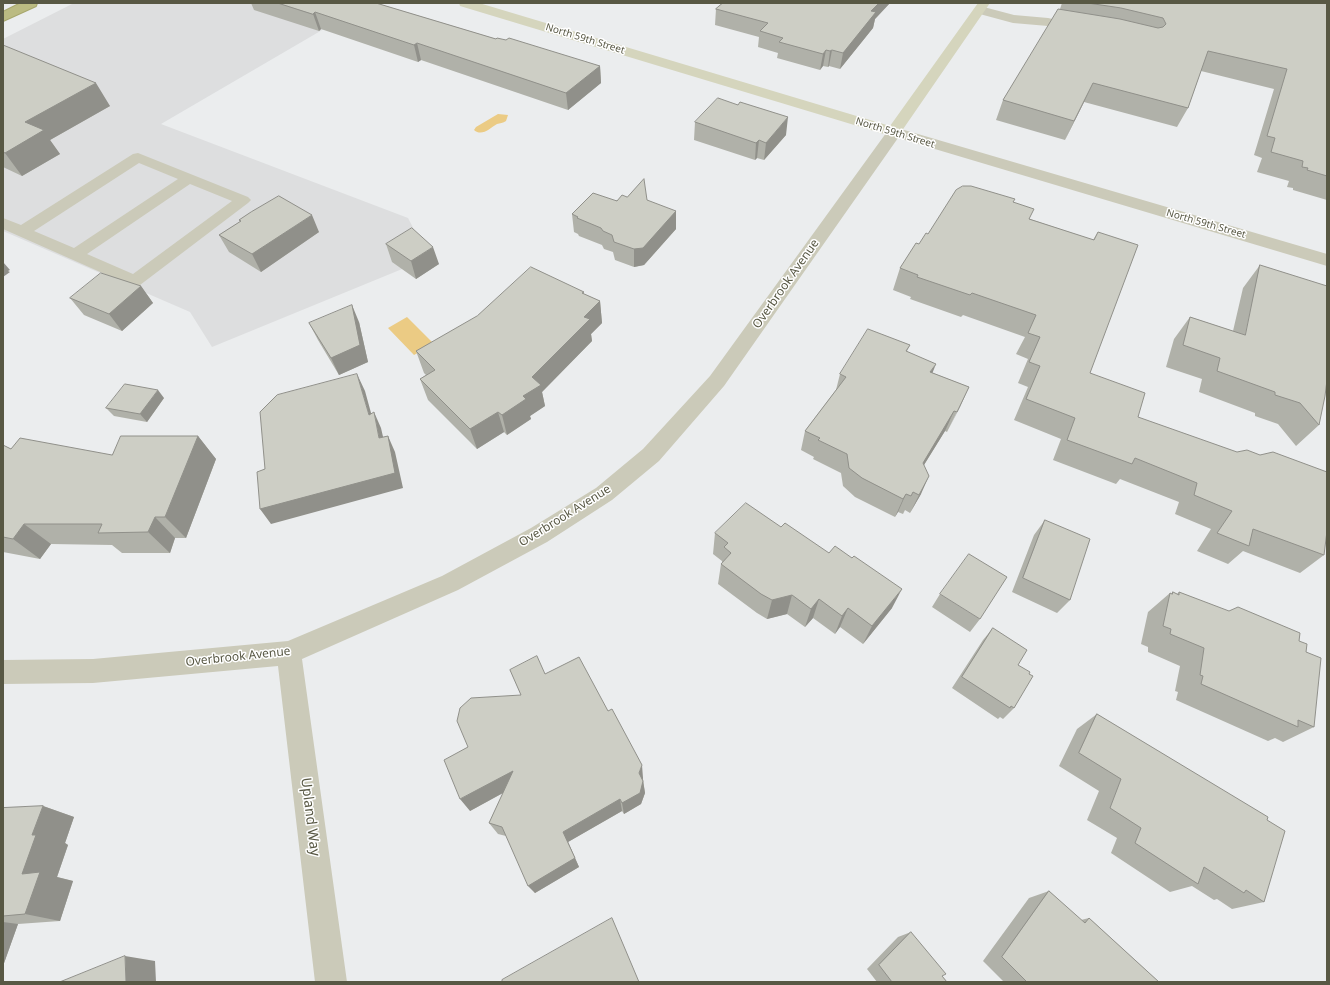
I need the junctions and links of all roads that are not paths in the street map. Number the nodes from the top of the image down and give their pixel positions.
1 (31, 3) edge
2 (465, 3) edge
3 (982, 6) edge
4 (3, 17) edge
5 (1090, 30) edge
6 (894, 132) junction
7 (189, 178) junction
8 (3, 223) edge
9 (22, 232) junction
10 (75, 255) junction
11 (1327, 260) edge
12 (289, 653) junction
13 (3, 672) edge
14 (331, 982) edge

1 - 4 highway
2 - 6 street, North 59th Street
3 - 5 lane
3 - 6 street, Overbrook Avenue
6 - 11 street, North 59th Street
6 - 12 street, Overbrook Avenue
7 - 9 lane
7 - 10 lane
7 - 10 lane
8 - 9 lane
9 - 10 lane
12 - 13 street, Overbrook Avenue
12 - 14 street, Upland Way

